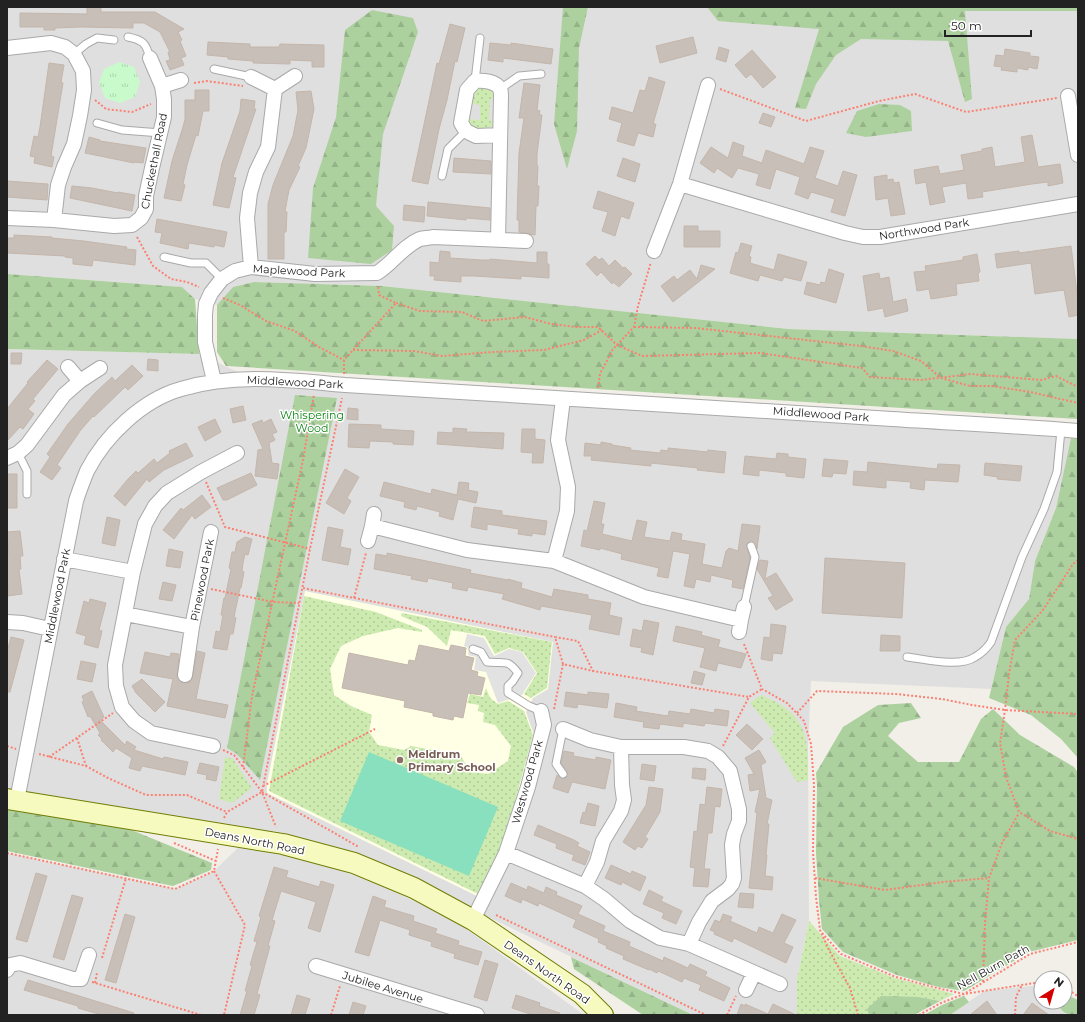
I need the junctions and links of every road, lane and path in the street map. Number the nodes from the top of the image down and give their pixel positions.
1 (128, 37) dead end
2 (480, 38) dead end
3 (114, 40) dead end
4 (7, 48) edge
5 (74, 54) junction
6 (150, 58) joint
7 (214, 69) dead end
8 (541, 74) dead end
9 (295, 76) dead end
10 (251, 77) junction
11 (181, 80) joint
12 (475, 81) junction
13 (708, 85) joint
14 (275, 89) junction
15 (500, 89) junction
16 (84, 90) junction
17 (163, 92) junction
18 (1068, 96) joint
19 (97, 123) dead end
20 (466, 131) junction
21 (161, 133) junction
22 (500, 135) junction
23 (1078, 155) edge
24 (442, 176) dead end
25 (680, 184) junction
26 (1078, 204) edge
27 (7, 218) edge
28 (54, 220) junction
29 (498, 240) junction
30 (526, 241) dead end
31 (654, 251) joint
32 (164, 256) dead end
33 (252, 267) junction
34 (377, 273) junction
35 (222, 279) junction
36 (211, 293) junction
37 (396, 303) junction
38 (634, 327) junction
39 (602, 330) junction
40 (617, 345) junction
41 (353, 350) junction
42 (344, 360) junction
43 (68, 367) dead end
44 (100, 368) dead end
45 (941, 378) junction
46 (80, 381) junction
47 (214, 381) junction
48 (344, 385) junction
49 (1078, 387) edge
50 (314, 393) dead end
51 (563, 399) junction
52 (592, 401) junction
53 (1078, 403) edge
54 (1061, 430) junction
55 (1078, 431) edge
56 (237, 453) dead end
57 (12, 456) edge
58 (201, 472) junction
59 (27, 494) dead end
60 (211, 532) dead end
61 (368, 541) joint
62 (285, 542) junction
63 (751, 546) dead end
64 (310, 549) junction
65 (64, 559) junction
66 (1078, 560) edge
67 (554, 561) junction
68 (133, 572) junction
69 (200, 587) junction
70 (303, 588) junction
71 (354, 598) junction
72 (273, 602) junction
73 (300, 603) junction
74 (125, 614) junction
75 (742, 619) junction
76 (7, 622) edge
77 (192, 627) junction
78 (50, 629) junction
79 (555, 637) junction
80 (473, 648) dead end
81 (907, 657) dead end
82 (563, 664) junction
83 (593, 671) junction
84 (184, 675) dead end
85 (762, 689) junction
86 (749, 697) junction
87 (122, 707) junction
88 (548, 710) junction
89 (1005, 710) junction
90 (797, 713) junction
91 (1078, 714) edge
92 (375, 729) dead end
93 (564, 729) joint
94 (77, 738) junction
95 (7, 746) edge
96 (213, 746) joint
97 (621, 747) junction
98 (26, 752) junction
99 (50, 757) junction
100 (718, 757) junction
101 (86, 766) junction
102 (243, 766) junction
103 (563, 774) dead end
104 (263, 786) junction
105 (262, 792) junction
106 (12, 800) edge
107 (227, 812) junction
108 (1019, 812) junction
109 (221, 823) dead end
110 (1078, 839) edge
111 (219, 842) dead end
112 (173, 843) dead end
113 (283, 844) junction
114 (7, 853) edge
115 (506, 853) junction
116 (216, 861) junction
117 (214, 871) junction
118 (126, 878) junction
119 (815, 878) junction
120 (989, 878) junction
121 (585, 886) junction
122 (473, 920) junction
123 (820, 930) junction
124 (1078, 942) edge
125 (689, 944) junction
126 (95, 958) joint
127 (316, 966) dead end
128 (99, 968) dead end
129 (7, 970) edge
130 (754, 973) junction
131 (344, 975) junction
132 (88, 981) junction
133 (982, 982) junction
134 (1033, 983) edge
135 (780, 984) dead end
136 (1022, 985) junction
137 (746, 990) joint
138 (964, 994) junction
139 (450, 1011) edge
140 (201, 1015) edge
141 (224, 1015) edge
142 (331, 1015) edge
143 (477, 1015) edge
144 (603, 1015) edge
145 (727, 1015) edge
146 (858, 1015) edge
147 (919, 1015) edge
148 (1015, 1015) edge

1 - 6 lane
2 - 12 lane
3 - 5 lane
4 - 5 street
5 - 16 street
6 - 17 street, Chuckethall Road
7 - 10 lane
8 - 15 lane
9 - 14 street
10 - 11 path
10 - 14 street
11 - 17 street
12 - 15 street
12 - 20 street
13 - 18 path
13 - 25 street
14 - 33 street
15 - 22 street
16 - 17 path
16 - 28 street
17 - 21 street, Chuckethall Road
18 - 23 street
19 - 21 lane
20 - 22 street
20 - 24 lane
21 - 28 street, Chuckethall Road
22 - 29 street
25 - 26 street, Northwood Park
25 - 31 street
27 - 28 street, Chuckethall Road
29 - 30 street
29 - 34 street
31 - 38 path
32 - 35 lane
33 - 34 street, Maplewood Park
33 - 35 street, Maplewood Park
34 - 37 path
35 - 36 street, Maplewood Park
36 - 42 path
36 - 47 street, Maplewood Park
37 - 39 path
37 - 41 path
38 - 40 path
38 - 45 path
39 - 40 path
39 - 41 path
40 - 45 path
40 - 52 path
41 - 42 path
42 - 48 path
43 - 46 street
44 - 46 street
45 - 49 path
45 - 53 path
46 - 57 street
47 - 48 street, Middlewood Park
47 - 65 street, Middlewood Park
48 - 51 street, Middlewood Park
48 - 64 path
50 - 62 path
51 - 52 street, Middlewood Park
51 - 67 street
52 - 54 street, Middlewood Park
54 - 55 street, Middlewood Park
54 - 81 lane
56 - 58 street
57 - 59 lane
58 - 62 path
58 - 68 street
60 - 69 street, Pinewood Park
61 - 67 street
61 - 71 path
62 - 64 path
62 - 72 path
63 - 75 lane
64 - 70 path
65 - 68 street
65 - 78 street, Middlewood Park
66 - 89 path
67 - 75 street
68 - 74 street
69 - 72 path
69 - 77 street, Pinewood Park
70 - 71 path
70 - 73 path
71 - 79 path
72 - 73 path
72 - 102 path
73 - 104 path
74 - 77 street, Pinewood Park
74 - 87 street
75 - 85 path
76 - 78 street
77 - 84 street, Pinewood Park
78 - 98 street, Middlewood Park
79 - 82 path
79 - 83 path
80 - 88 lane
82 - 83 path
82 - 88 path
83 - 86 path
85 - 86 path
85 - 90 path
86 - 100 path
87 - 94 path
87 - 96 street
88 - 115 street, Westwood Park
89 - 90 path
89 - 91 path
89 - 108 path
90 - 119 path
92 - 104 path
93 - 97 street
93 - 103 lane
94 - 99 path
94 - 101 path
95 - 98 path
96 - 102 path
97 - 100 street
97 - 121 street
98 - 99 path
98 - 106 street, Middlewood Park
99 - 101 path
100 - 125 street
101 - 107 path
102 - 105 path
104 - 105 path
105 - 107 path
105 - 113 path
106 - 113 street, Deans North Road
107 - 109 path
108 - 110 path
108 - 120 path
111 - 116 path
112 - 116 path
113 - 122 street, Deans North Road
114 - 118 path
115 - 121 street
115 - 122 street, Westwood Park
116 - 117 path
117 - 118 path
117 - 141 path
118 - 126 path
119 - 120 path
119 - 123 path
120 - 133 path
121 - 125 street
122 - 144 street, Deans North Road
123 - 138 path
123 - 146 path
124 - 133 path, Nell Burn Path
125 - 130 street
126 - 132 street
127 - 131 street, Jubilee Avenue
128 - 132 path
129 - 132 street
130 - 135 street
130 - 137 street
131 - 139 street, Jubilee Avenue
131 - 142 path
132 - 140 path
133 - 138 path, Nell Burn Path
134 - 136 path
136 - 138 path
136 - 148 path
137 - 145 path
138 - 147 path, Nell Burn Path
139 - 143 street, Jubilee Avenue

